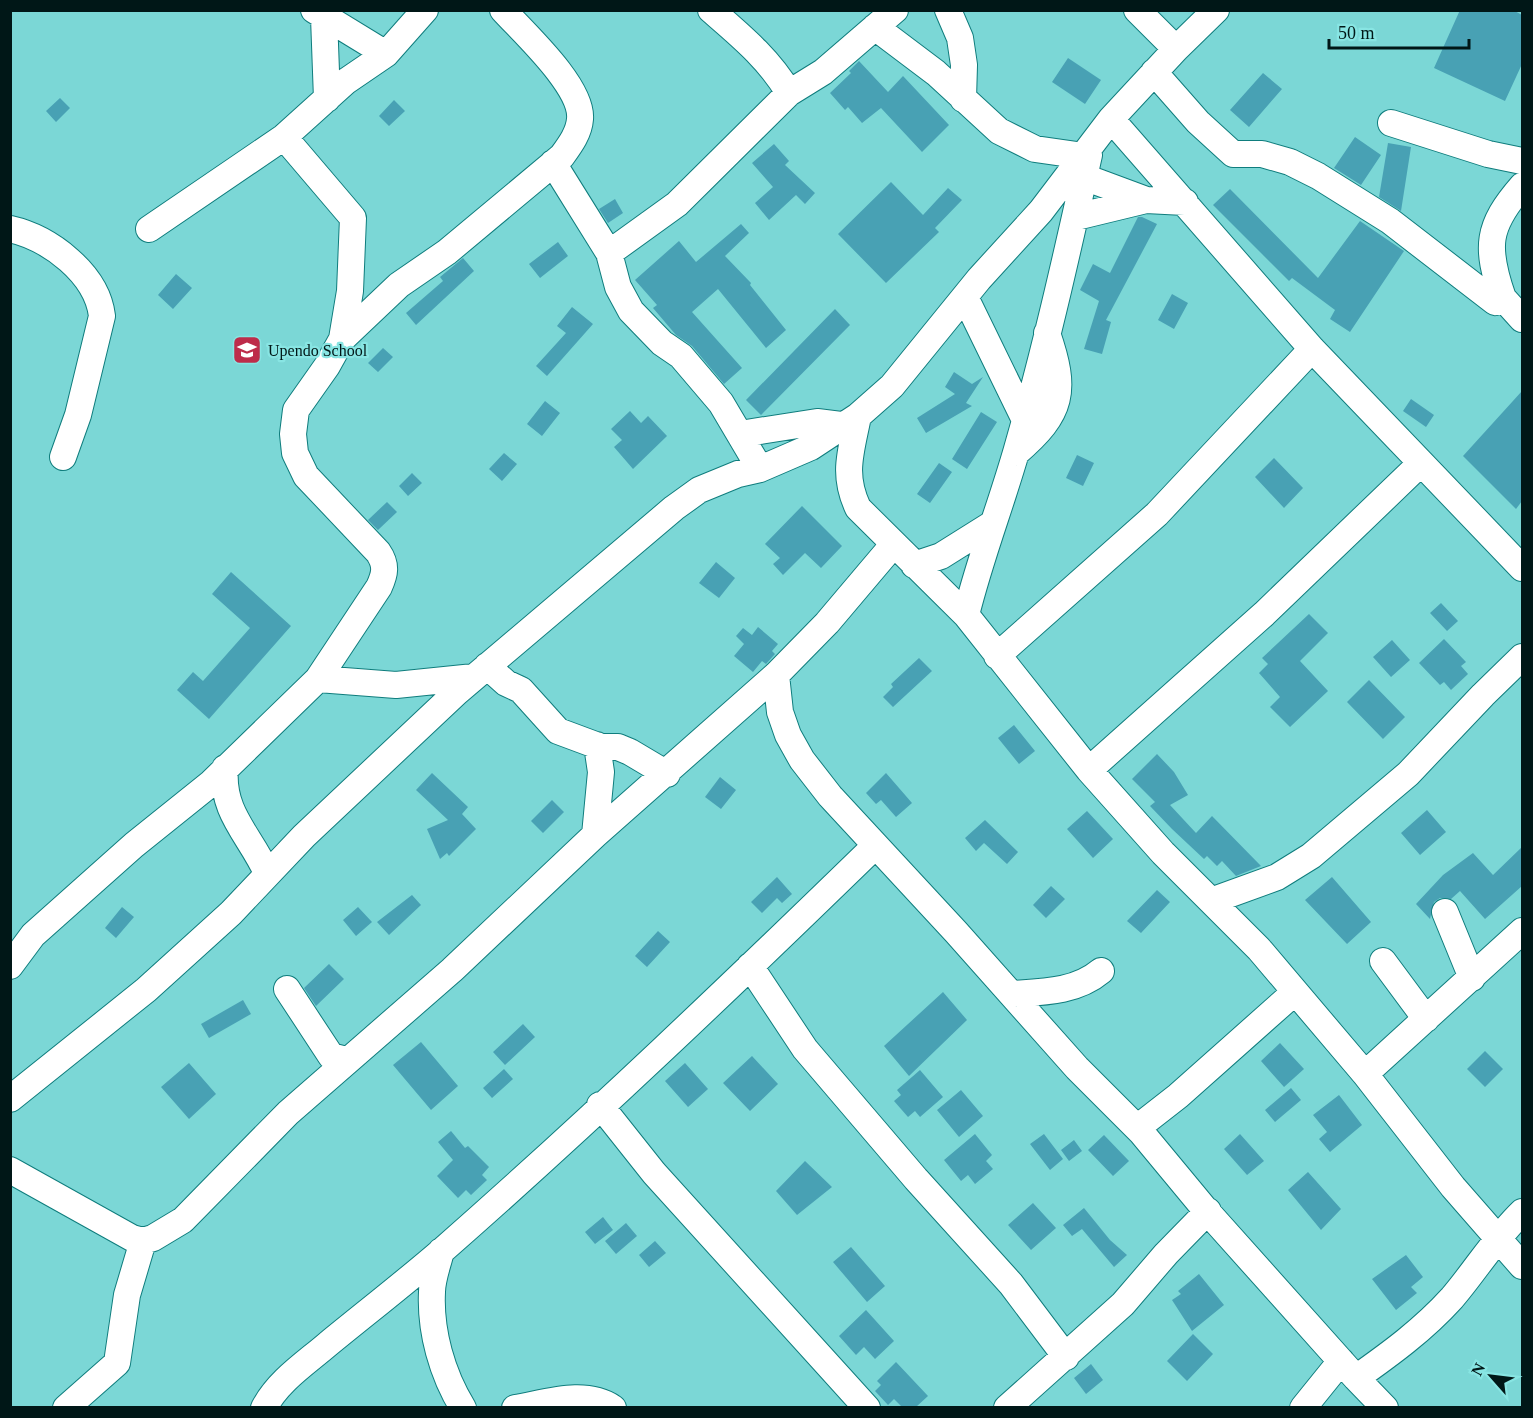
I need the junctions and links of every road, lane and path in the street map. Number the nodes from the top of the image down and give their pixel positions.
1 (425, 10) edge
2 (503, 10) edge
3 (711, 10) edge
4 (895, 10) edge
5 (948, 10) edge
6 (1137, 10) edge
7 (1216, 10) edge
8 (319, 14) edge
9 (875, 27) junction
10 (1176, 49) junction
11 (386, 54) junction
12 (1154, 72) junction
13 (789, 93) junction
14 (327, 99) junction
15 (963, 99) junction
16 (1111, 118) junction
17 (1391, 123) dead end
18 (284, 137) junction
19 (1087, 158) junction
20 (1522, 161) edge
21 (553, 163) junction
22 (1522, 186) edge
23 (1146, 200) junction
24 (1185, 202) junction
25 (1076, 217) junction
26 (10, 229) edge
27 (149, 229) dead end
28 (609, 253) junction
29 (965, 297) junction
30 (1503, 298) junction
31 (1522, 319) edge
32 (1047, 333) junction
33 (342, 339) junction
34 (1312, 349) junction
35 (1025, 420) junction
36 (849, 421) junction
37 (740, 434) junction
38 (1016, 453) junction
39 (63, 457) dead end
40 (1420, 464) junction
41 (760, 469) junction
42 (992, 524) junction
43 (893, 545) junction
44 (914, 565) junction
45 (1522, 568) edge
46 (966, 615) junction
47 (998, 657) junction
48 (1522, 657) edge
49 (480, 672) junction
50 (776, 675) junction
51 (318, 679) junction
52 (597, 745) junction
53 (225, 768) junction
54 (1089, 770) junction
55 (667, 774) junction
56 (594, 835) junction
57 (875, 846) junction
58 (267, 873) junction
59 (1211, 901) junction
60 (1445, 912) dead end
61 (1522, 931) edge
62 (1383, 961) dead end
63 (10, 966) edge
64 (750, 966) junction
65 (1101, 971) dead end
66 (1472, 978) junction
67 (287, 989) dead end
68 (1296, 992) junction
69 (1012, 994) junction
70 (1426, 1019) junction
71 (347, 1060) junction
72 (1365, 1074) junction
73 (10, 1099) edge
74 (600, 1105) junction
75 (1137, 1128) junction
76 (10, 1170) edge
77 (1208, 1211) junction
78 (1522, 1212) edge
79 (1498, 1237) junction
80 (143, 1241) junction
81 (441, 1251) junction
82 (1522, 1266) edge
83 (1066, 1358) junction
84 (1348, 1369) junction
85 (66, 1407) edge
86 (264, 1407) edge
87 (463, 1407) edge
88 (515, 1407) edge
89 (613, 1407) edge
90 (867, 1407) edge
91 (1007, 1407) edge
92 (1303, 1407) edge
93 (1385, 1407) edge

1 - 11 street
2 - 21 street
3 - 13 street
4 - 9 street
5 - 15 street
6 - 10 street
7 - 10 street
8 - 11 street
8 - 14 street
9 - 13 street
9 - 15 street
10 - 12 street
11 - 14 street
12 - 16 street
12 - 30 street
13 - 28 street
14 - 18 street
15 - 19 street
16 - 19 street
16 - 24 street
17 - 20 street
18 - 27 street
18 - 33 street
19 - 23 street
19 - 25 street
19 - 29 street
21 - 28 street
21 - 33 street
22 - 30 street
23 - 24 street
23 - 25 street
24 - 34 street
25 - 32 street
26 - 39 street
28 - 37 street
29 - 35 street
29 - 36 street
30 - 31 street
32 - 35 street
32 - 38 street
33 - 51 street
34 - 40 street
34 - 47 street
35 - 38 street
36 - 37 street
36 - 41 street
36 - 43 street
37 - 41 street
38 - 42 street
40 - 45 street
40 - 54 street
41 - 49 street
42 - 44 street
42 - 46 street
43 - 44 street
43 - 50 street
44 - 46 street
46 - 47 street
47 - 54 street
48 - 59 street
49 - 51 street
49 - 52 street
49 - 58 street
50 - 55 street
50 - 57 street
51 - 53 street
52 - 55 street
52 - 56 street
53 - 58 street
53 - 63 street
54 - 59 street
55 - 56 street
56 - 71 street
57 - 64 street
57 - 69 street
58 - 73 street
59 - 68 street
60 - 66 street
61 - 66 street
62 - 70 street
64 - 74 street
64 - 83 street
65 - 69 street
66 - 70 street
67 - 71 street
68 - 72 street
68 - 75 street
69 - 75 street
70 - 72 street
71 - 80 street
72 - 79 street
74 - 81 street
74 - 90 street
75 - 77 street
76 - 80 street
77 - 83 street
77 - 84 street
78 - 79 street
79 - 82 street
79 - 84 street
80 - 85 street
81 - 86 street
81 - 87 street
83 - 91 street
84 - 92 street
84 - 93 street
88 - 89 street

